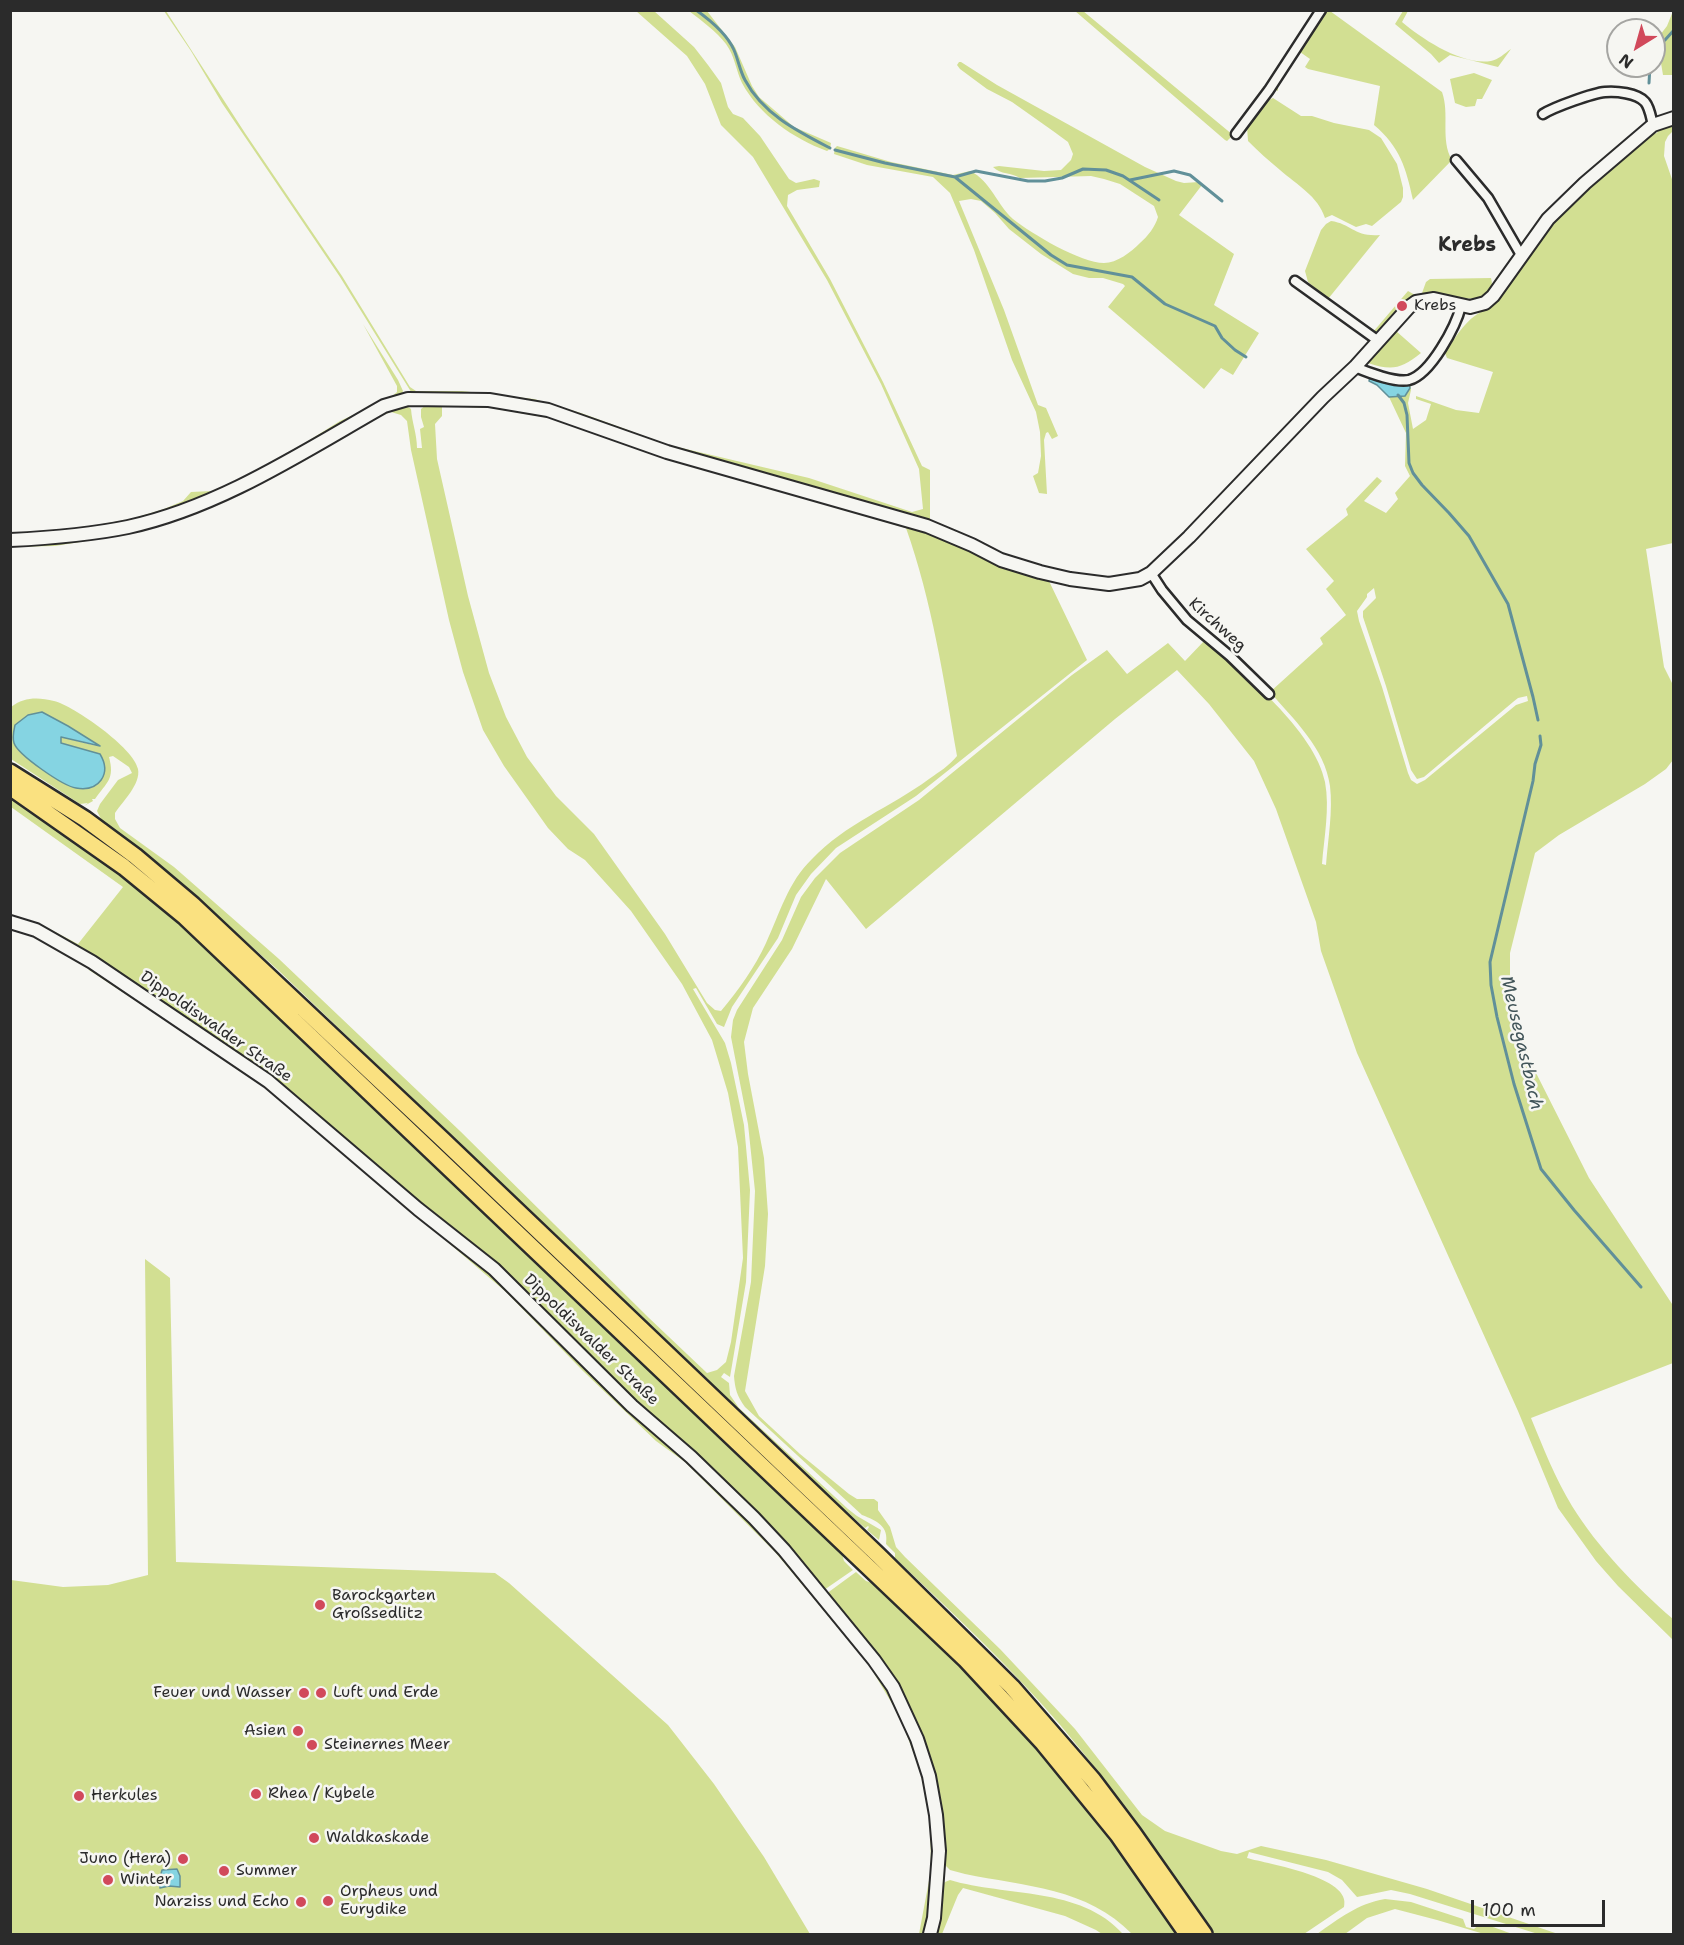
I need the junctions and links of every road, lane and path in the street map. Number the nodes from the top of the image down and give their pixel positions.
1 (1322, 10) edge
2 (1543, 114) dead end
3 (1674, 118) edge
4 (1653, 125) junction
5 (1236, 134) dead end
6 (1456, 160) dead end
7 (1521, 255) junction
8 (1295, 281) dead end
9 (1461, 306) junction
10 (1377, 340) junction
11 (1355, 367) junction
12 (10, 540) edge
13 (1150, 573) junction
14 (1269, 694) dead end
15 (10, 772) edge
16 (10, 787) edge
17 (10, 922) edge
18 (868, 1556) junction
19 (930, 1935) edge
20 (1187, 1935) edge
21 (1204, 1935) edge

1 - 5 street
2 - 4 street
3 - 4 street
4 - 7 street
6 - 7 street
7 - 9 street
8 - 10 street
9 - 10 street
9 - 11 street
10 - 11 street
11 - 13 street
12 - 13 street
13 - 14 street, Kirchweg
15 - 18 highway
16 - 18 highway
17 - 19 street, Dippoldiswalder Straße
18 - 20 highway
18 - 21 highway

